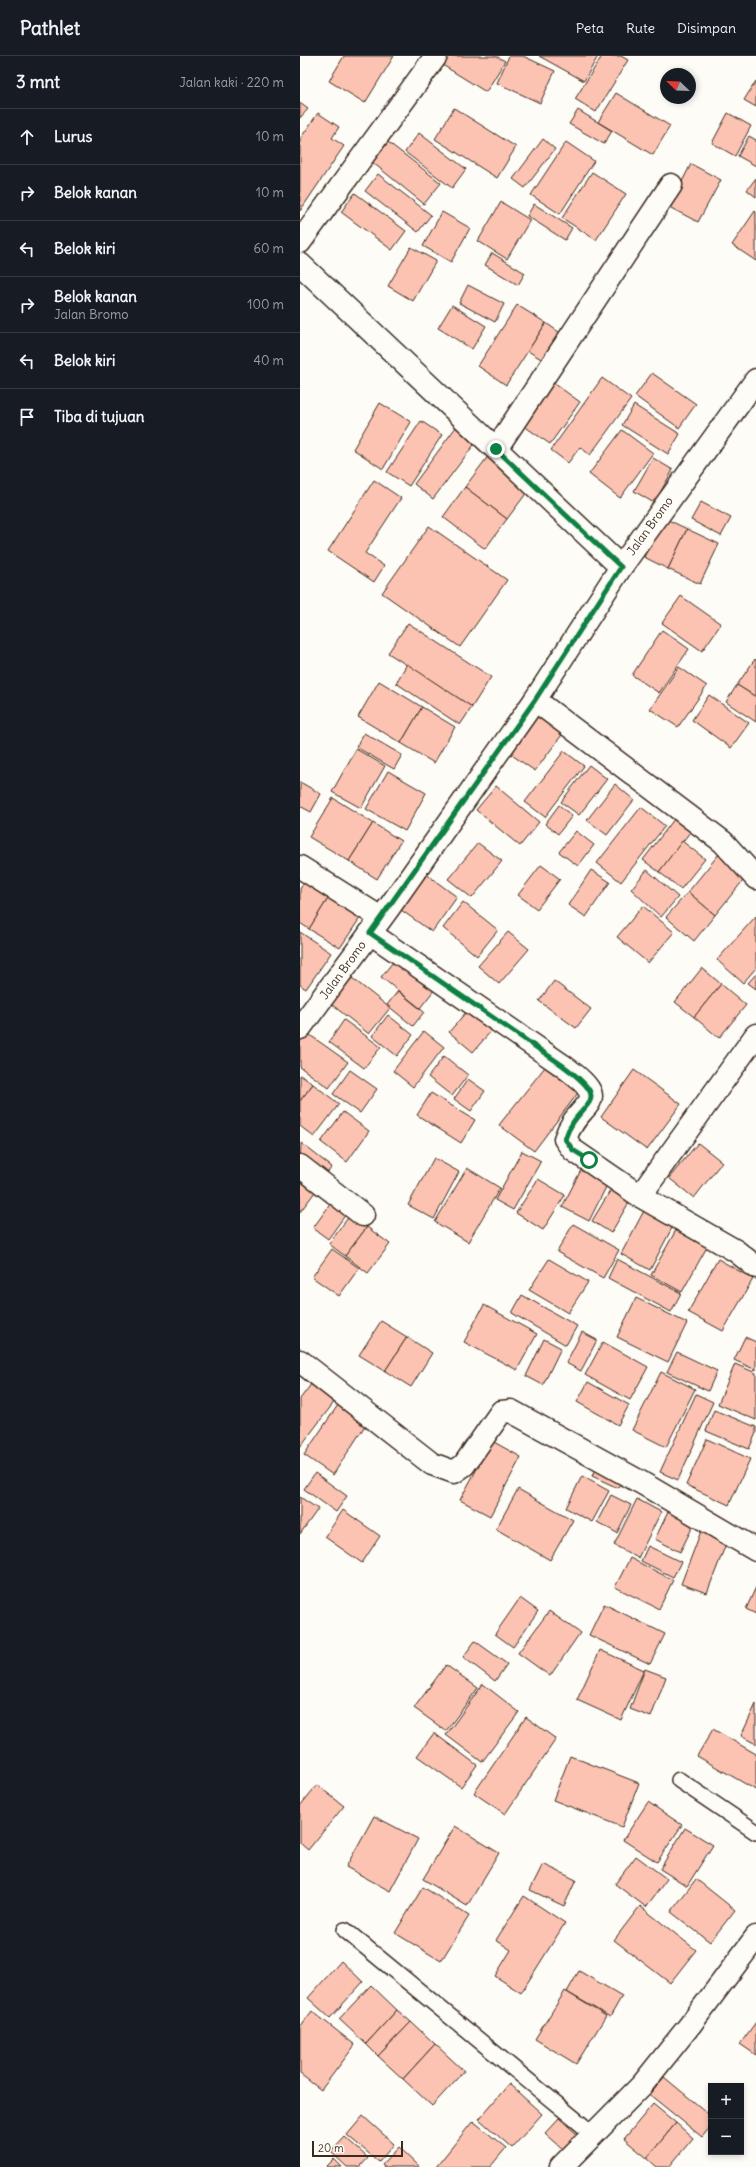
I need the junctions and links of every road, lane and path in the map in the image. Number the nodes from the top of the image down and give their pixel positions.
1 (436, 56) edge
2 (671, 185) dead end
3 (300, 242) edge
4 (300, 264) edge
5 (756, 380) edge
6 (496, 449) junction
7 (621, 567) junction
8 (535, 700) junction
9 (300, 866) edge
10 (756, 878) edge
11 (376, 926) junction
12 (307, 1006) edge
13 (300, 1028) edge
14 (756, 1035) edge
15 (300, 1166) edge
16 (640, 1196) junction
17 (363, 1215) dead end
18 (756, 1267) edge
19 (300, 1361) edge
20 (756, 1550) edge
21 (679, 1780) dead end
22 (756, 1832) edge
23 (344, 1930) dead end
24 (756, 1937) edge
25 (593, 2134) junction
26 (561, 2167) edge

1 - 3 street
2 - 6 street
4 - 6 street
5 - 7 street, Jalan Bromo
6 - 7 street
7 - 8 street, Jalan Bromo
8 - 10 street
8 - 11 street, Jalan Bromo
9 - 11 street
11 - 12 street, Jalan Bromo
11 - 16 street
12 - 13 street, Jalan Bromo
14 - 16 street
15 - 17 street
16 - 18 street
19 - 20 street
21 - 22 lane
23 - 25 lane
24 - 25 street
25 - 26 street

